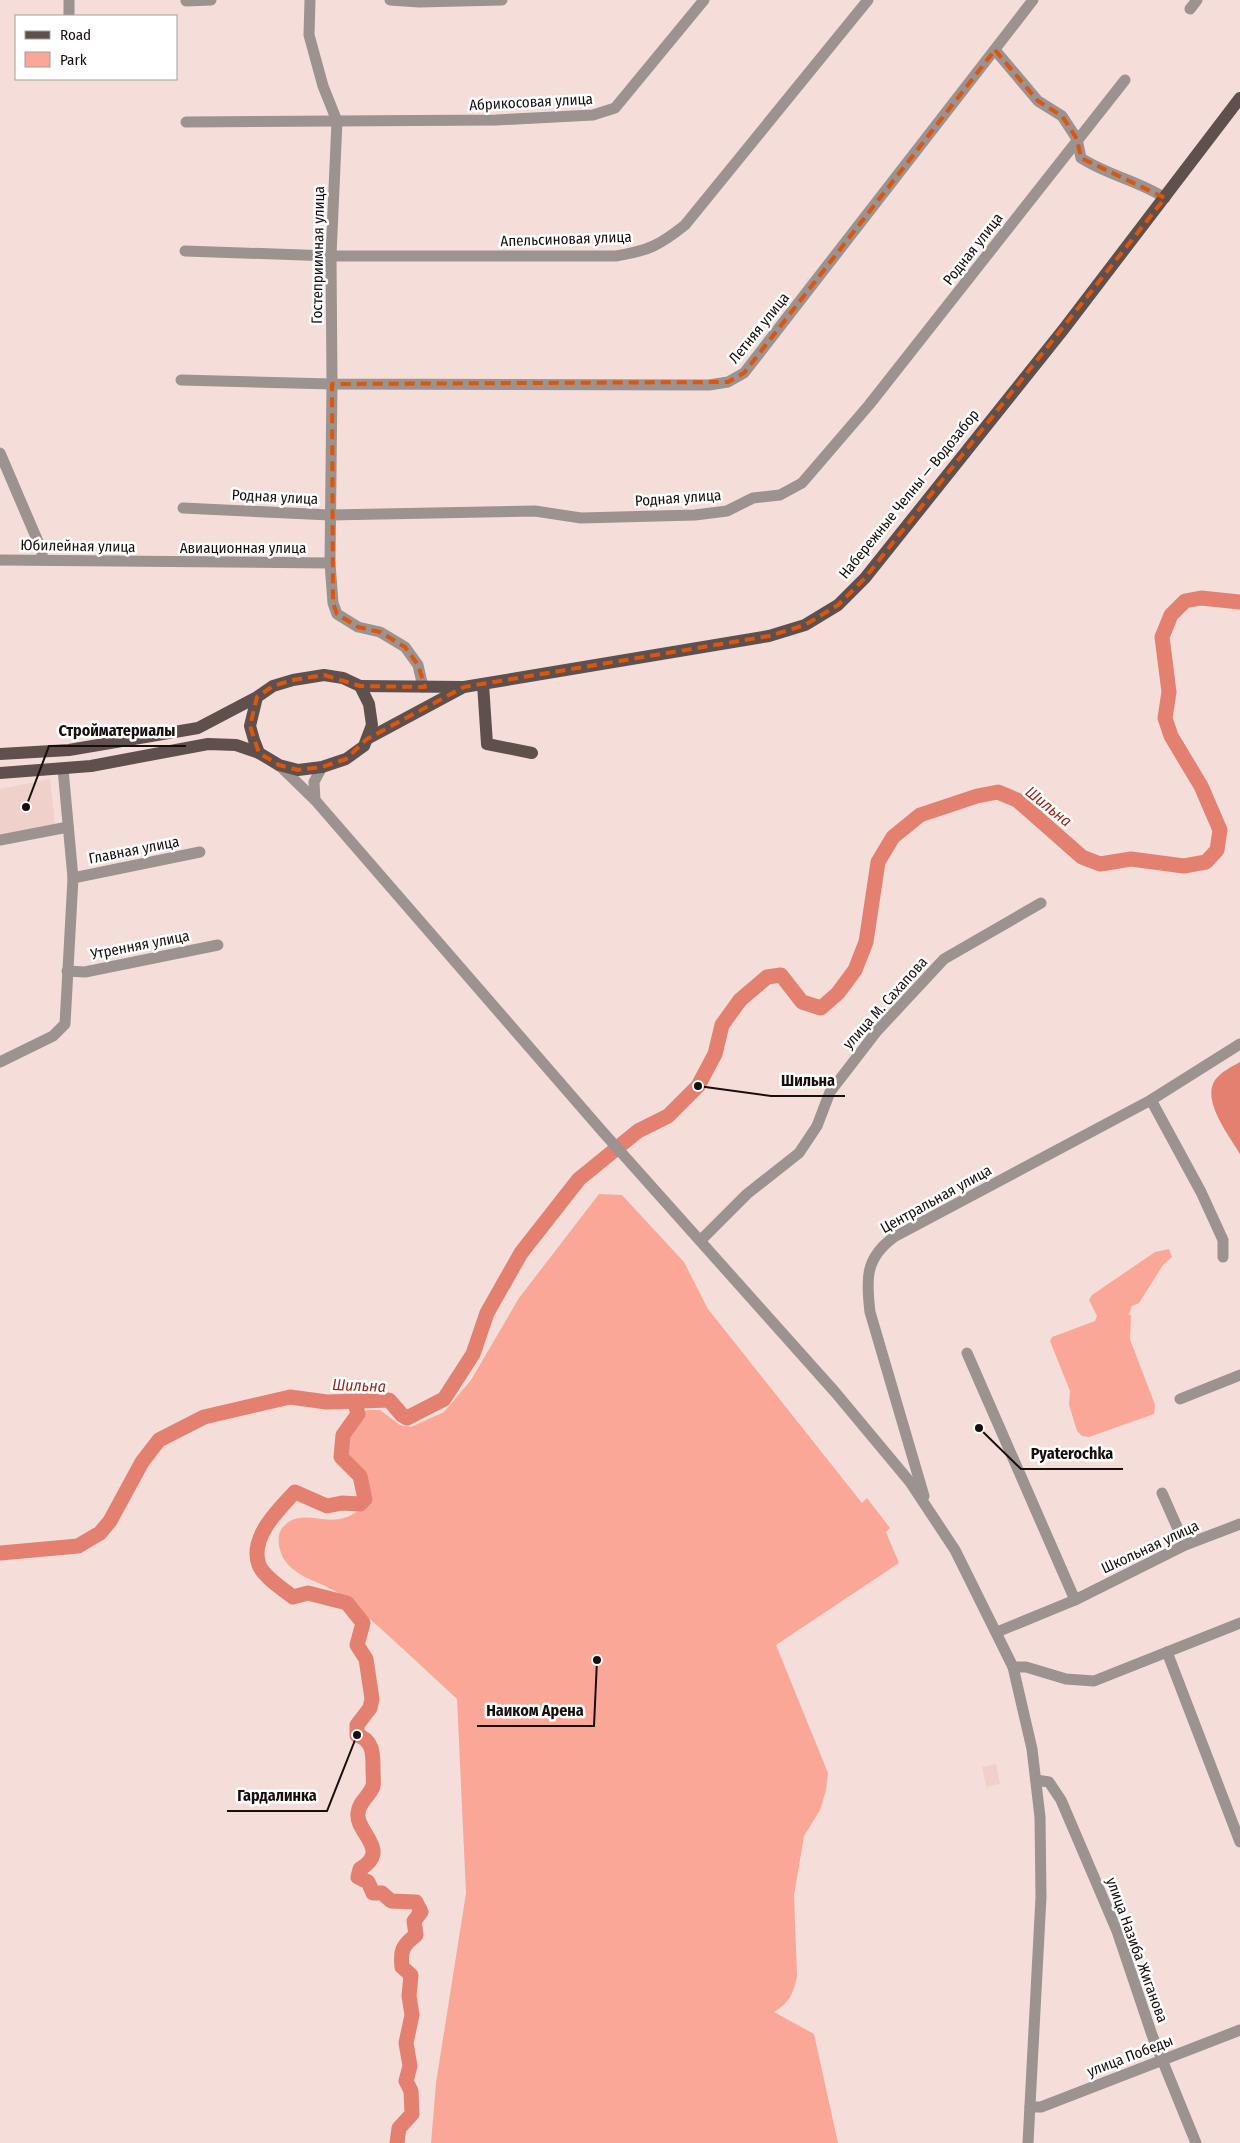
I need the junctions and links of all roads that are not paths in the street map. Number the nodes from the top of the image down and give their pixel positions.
1 (69, 0) edge
2 (211, 0) edge
3 (310, 0) edge
4 (390, 0) edge
5 (502, 0) edge
6 (704, 0) edge
7 (868, 0) edge
8 (1033, 0) edge
9 (1198, 0) edge
10 (186, 1) edge
11 (1190, 9) dead end
12 (69, 15) edge
13 (995, 50) junction
14 (1125, 80) dead end
15 (1240, 98) edge
16 (337, 121) junction
17 (186, 122) dead end
18 (1077, 139) junction
19 (1165, 198) junction
20 (185, 251) dead end
21 (330, 256) junction
22 (181, 380) dead end
23 (332, 384) junction
24 (0, 453) edge
25 (183, 508) dead end
26 (330, 515) junction
27 (0, 560) edge
28 (42, 560) junction
29 (156, 562) joint
30 (330, 564) junction
31 (483, 684) junction
32 (360, 686) junction
33 (422, 687) junction
34 (464, 687) junction
35 (256, 697) junction
36 (367, 739) junction
37 (259, 753) junction
38 (532, 753) dead end
39 (0, 754) edge
40 (279, 765) junction
41 (322, 767) junction
42 (63, 769) junction
43 (0, 773) edge
44 (315, 800) junction
45 (68, 828) junction
46 (0, 840) edge
47 (200, 852) dead end
48 (73, 878) junction
49 (1041, 903) dead end
50 (218, 945) dead end
51 (67, 971) junction
52 (1240, 1044) edge
53 (0, 1062) edge
54 (1151, 1100) junction
55 (701, 1240) junction
56 (1223, 1257) dead end
57 (967, 1353) dead end
58 (1240, 1375) edge
59 (1180, 1399) dead end
60 (910, 1449) junction
61 (891, 1458) junction
62 (1162, 1492) dead end
63 (927, 1505) junction
64 (1240, 1524) edge
65 (1185, 1545) junction
66 (1075, 1600) junction
67 (1240, 1623) edge
68 (997, 1632) junction
69 (1167, 1652) junction
70 (1013, 1667) junction
71 (1036, 1780) junction
72 (1240, 1842) edge
73 (1240, 2030) edge
74 (1162, 2060) junction
75 (1030, 2107) junction
76 (1028, 2143) edge
77 (1196, 2143) edge

1 - 12 street
2 - 10 street
3 - 16 street, Гостеприимная улица
4 - 5 street
6 - 16 street, Абрикосовая улица
7 - 21 street, Апельсиновая улица
8 - 13 street, Летняя улица
9 - 11 street
13 - 18 street
13 - 23 street, Летняя улица
14 - 18 street, Родная улица
15 - 19 main road, Набережные Челны — Водозабор
16 - 17 street, Абрикосовая улица
16 - 21 street, Гостеприимная улица
18 - 19 street
18 - 26 street, Родная улица
19 - 31 main road, Набережные Челны — Водозабор
20 - 21 street, Апельсиновая улица
21 - 23 street, Гостеприимная улица
22 - 23 street, Летняя улица
23 - 26 street, Гостеприимная улица
24 - 28 street
25 - 26 street, Родная улица
26 - 30 street, Гостеприимная улица
27 - 28 street, Юбилейная улица
28 - 29 street, Юбилейная улица
29 - 30 street, Авиационная улица
30 - 33 street, Гостеприимная улица
31 - 34 main road, Набережные Челны — Водозабор
31 - 38 main road
32 - 33 main road, Набережные Челны — Водозабор
32 - 35 main road, Набережные Челны — Водозабор
32 - 36 main road
33 - 34 main road, Набережные Челны — Водозабор
34 - 36 main road, Набережные Челны — Водозабор
35 - 37 main road
35 - 39 main road, Набережные Челны — Водозабор
36 - 41 main road, Набережные Челны — Водозабор
37 - 40 main road, Набережные Челны — Водозабор
37 - 42 main road, Набережные Челны — Водозабор
40 - 41 main road, Набережные Челны — Водозабор
40 - 44 street
41 - 44 street
42 - 43 main road, Набережные Челны — Водозабор
42 - 45 street
44 - 55 street
45 - 46 street
45 - 48 street
47 - 48 street, Главная улица
48 - 51 street
49 - 55 street, улица М. Сахапова
50 - 51 street, Утренняя улица
51 - 53 street
52 - 54 street, Центральная улица
54 - 56 street
54 - 60 street, Центральная улица
55 - 61 street
57 - 66 street
58 - 59 street
60 - 61 street
60 - 63 street, Центральная улица
61 - 63 street
62 - 65 street
63 - 68 street
64 - 65 street, Школьная улица
65 - 66 street, Школьная улица
66 - 68 street, Школьная улица
67 - 69 street
68 - 70 street
69 - 70 street
69 - 72 street
70 - 71 street
71 - 74 street, улица Назиба Жиганова
71 - 75 street
73 - 74 street, улица Победы
74 - 75 street, улица Победы
74 - 77 street, улица Назиба Жиганова
75 - 76 street

